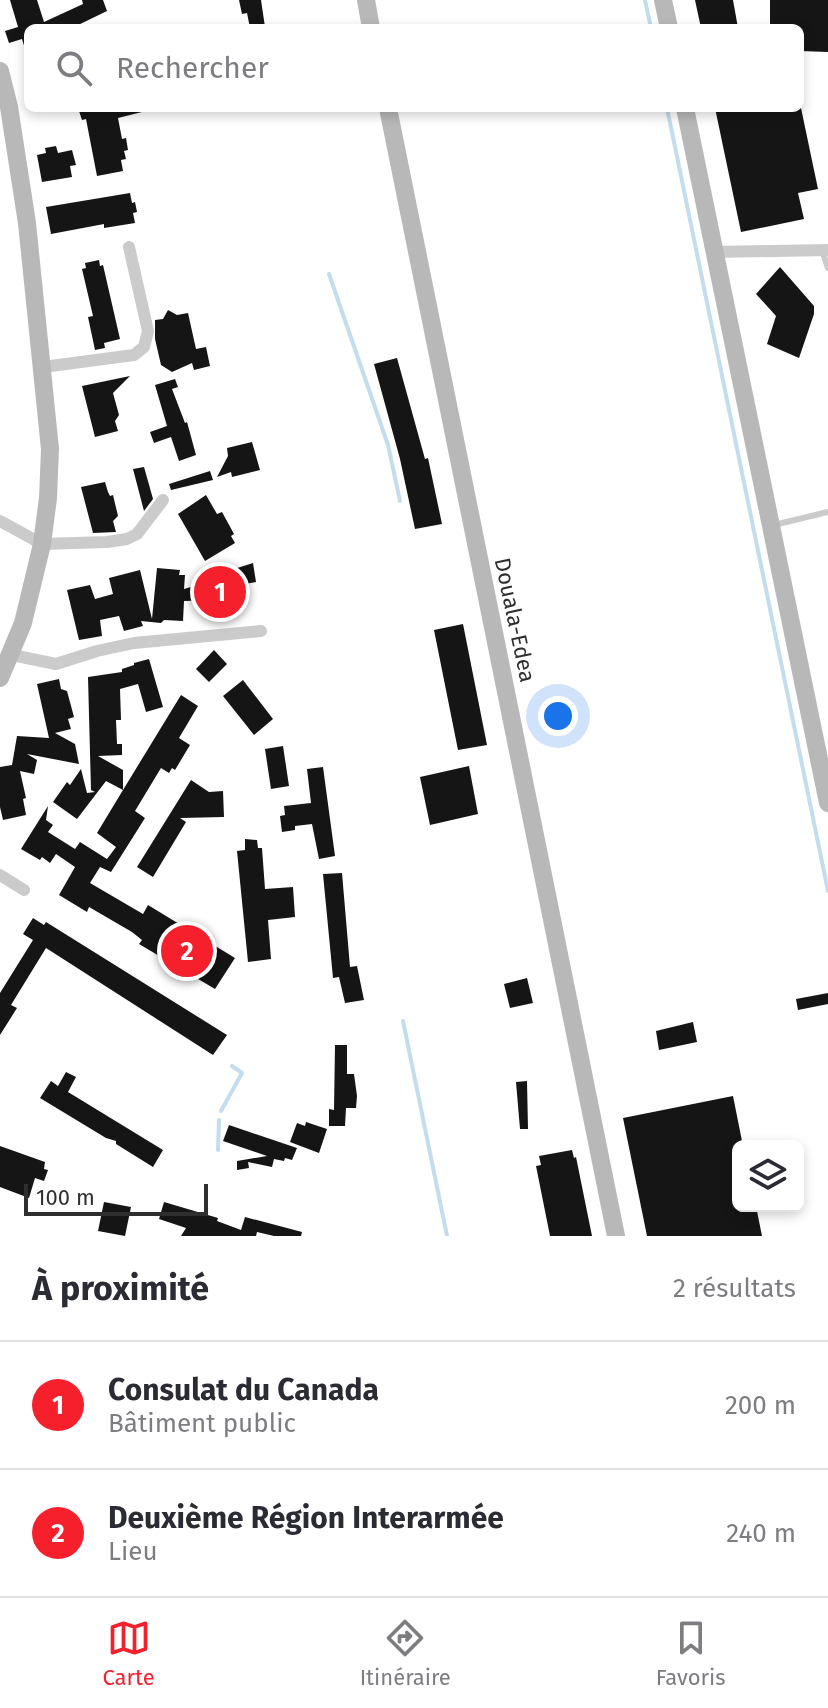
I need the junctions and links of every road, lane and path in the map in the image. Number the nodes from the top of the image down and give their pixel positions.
1 (366, 0) edge
2 (663, 0) edge
3 (370, 24) edge
4 (668, 24) edge
5 (0, 71) edge
6 (389, 112) edge
7 (686, 112) edge
8 (129, 247) dead end
9 (825, 250) edge
10 (714, 252) junction
11 (828, 268) edge
12 (43, 367) junction
13 (163, 500) dead end
14 (828, 512) edge
15 (0, 521) edge
16 (771, 526) junction
17 (42, 544) junction
18 (261, 631) dead end
19 (12, 655) junction
20 (0, 678) edge
21 (828, 803) edge
22 (0, 875) edge
23 (24, 890) dead end
24 (616, 1236) edge

1 - 3 main road
2 - 4 main road
5 - 12 main road
6 - 24 main road, Douala-Edea
7 - 10 main road
8 - 12 street
9 - 10 street
9 - 11 lane
10 - 16 main road
12 - 17 main road
13 - 17 street
14 - 16 lane
15 - 17 street
16 - 21 main road
17 - 19 main road
18 - 19 street
19 - 20 main road
22 - 23 street

